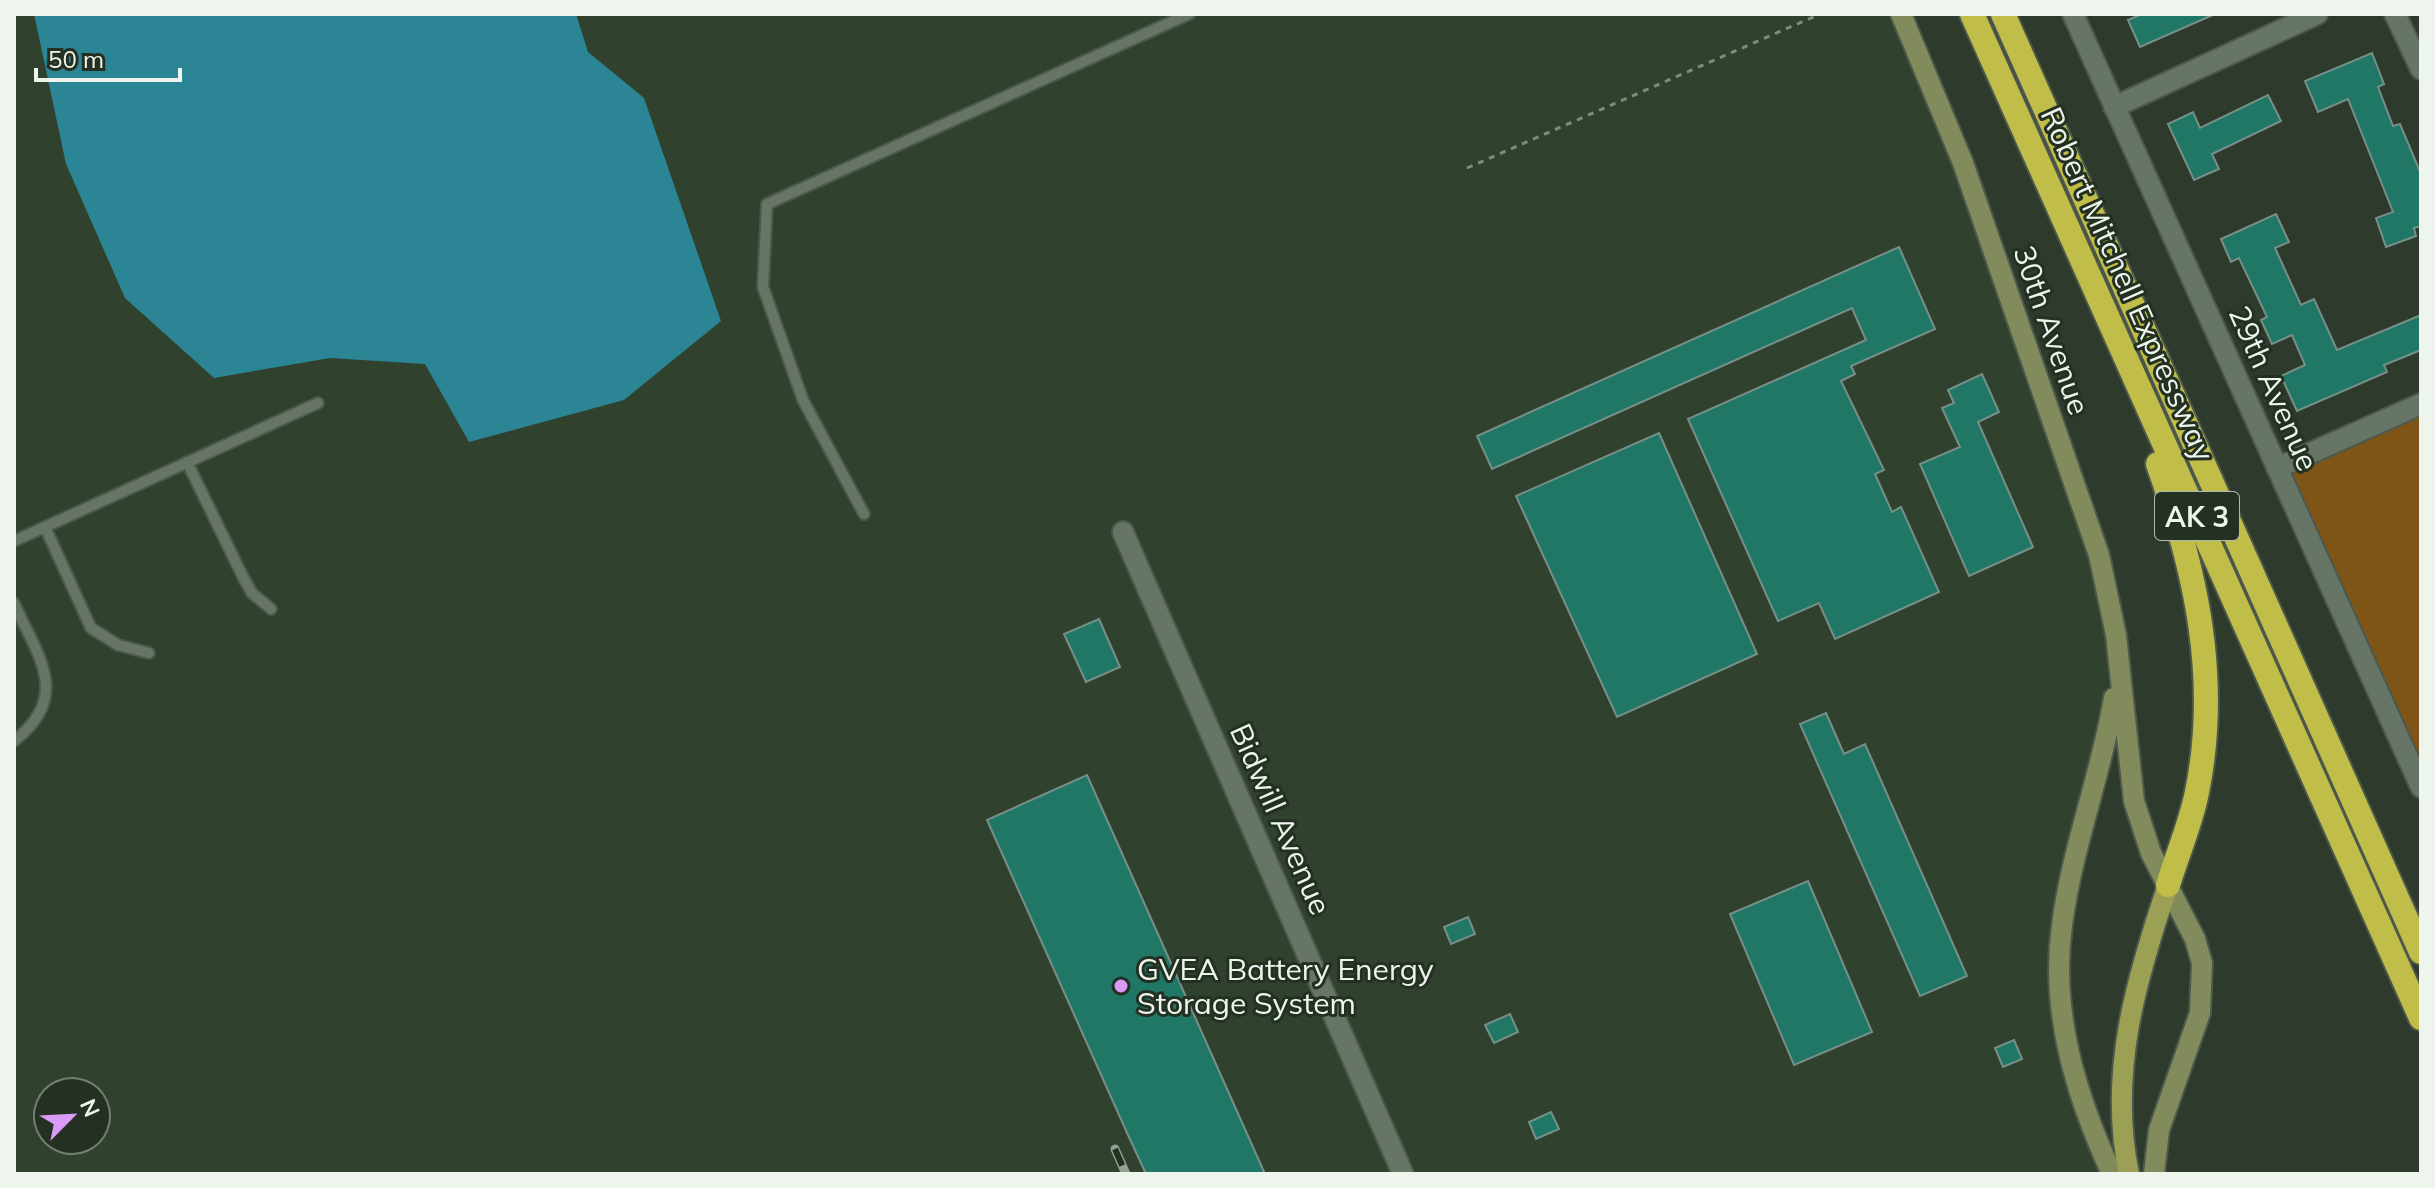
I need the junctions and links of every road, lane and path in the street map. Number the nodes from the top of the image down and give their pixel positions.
1 (1189, 14) edge
2 (1820, 14) edge
3 (1901, 14) edge
4 (1972, 14) edge
5 (2003, 14) edge
6 (2073, 14) edge
7 (2317, 14) edge
8 (2395, 14) edge
9 (2421, 69) edge
10 (2114, 107) junction
11 (1467, 168) dead end
12 (2070, 234) junction
13 (318, 403) dead end
14 (2421, 404) edge
15 (187, 462) junction
16 (2277, 468) junction
17 (864, 514) dead end
18 (45, 527) junction
19 (1123, 532) dead end
20 (14, 541) edge
21 (14, 603) edge
22 (271, 609) dead end
23 (149, 653) dead end
24 (2118, 675) junction
25 (14, 741) edge
26 (2421, 787) edge
27 (2354, 799) junction
28 (2168, 885) junction
29 (2421, 934) edge
30 (2421, 952) edge
31 (2421, 1018) edge
32 (1403, 1174) edge
33 (2112, 1174) edge
34 (2129, 1174) edge
35 (2154, 1174) edge

1 - 17 lane
2 - 11 path
3 - 24 main road, 30th Avenue
4 - 12 highway, Robert Mitchell Expressway / AK 3
5 - 27 highway, Robert Mitchell Expressway / AK 3
6 - 10 street, 29th Avenue
7 - 10 street
8 - 9 street
10 - 16 street, 29th Avenue
12 - 28 highway
12 - 31 highway, Robert Mitchell Expressway / AK 3
13 - 15 lane
14 - 16 street
15 - 18 lane
15 - 22 lane
16 - 26 street, 29th Avenue
18 - 20 lane
18 - 23 lane
19 - 32 street, Bidwill Avenue
21 - 25 lane
24 - 28 main road, 30th Avenue
24 - 33 main road, 30th Avenue
27 - 29 highway
27 - 30 highway, Robert Mitchell Expressway / AK 3
28 - 34 main road
28 - 35 main road, 30th Avenue

